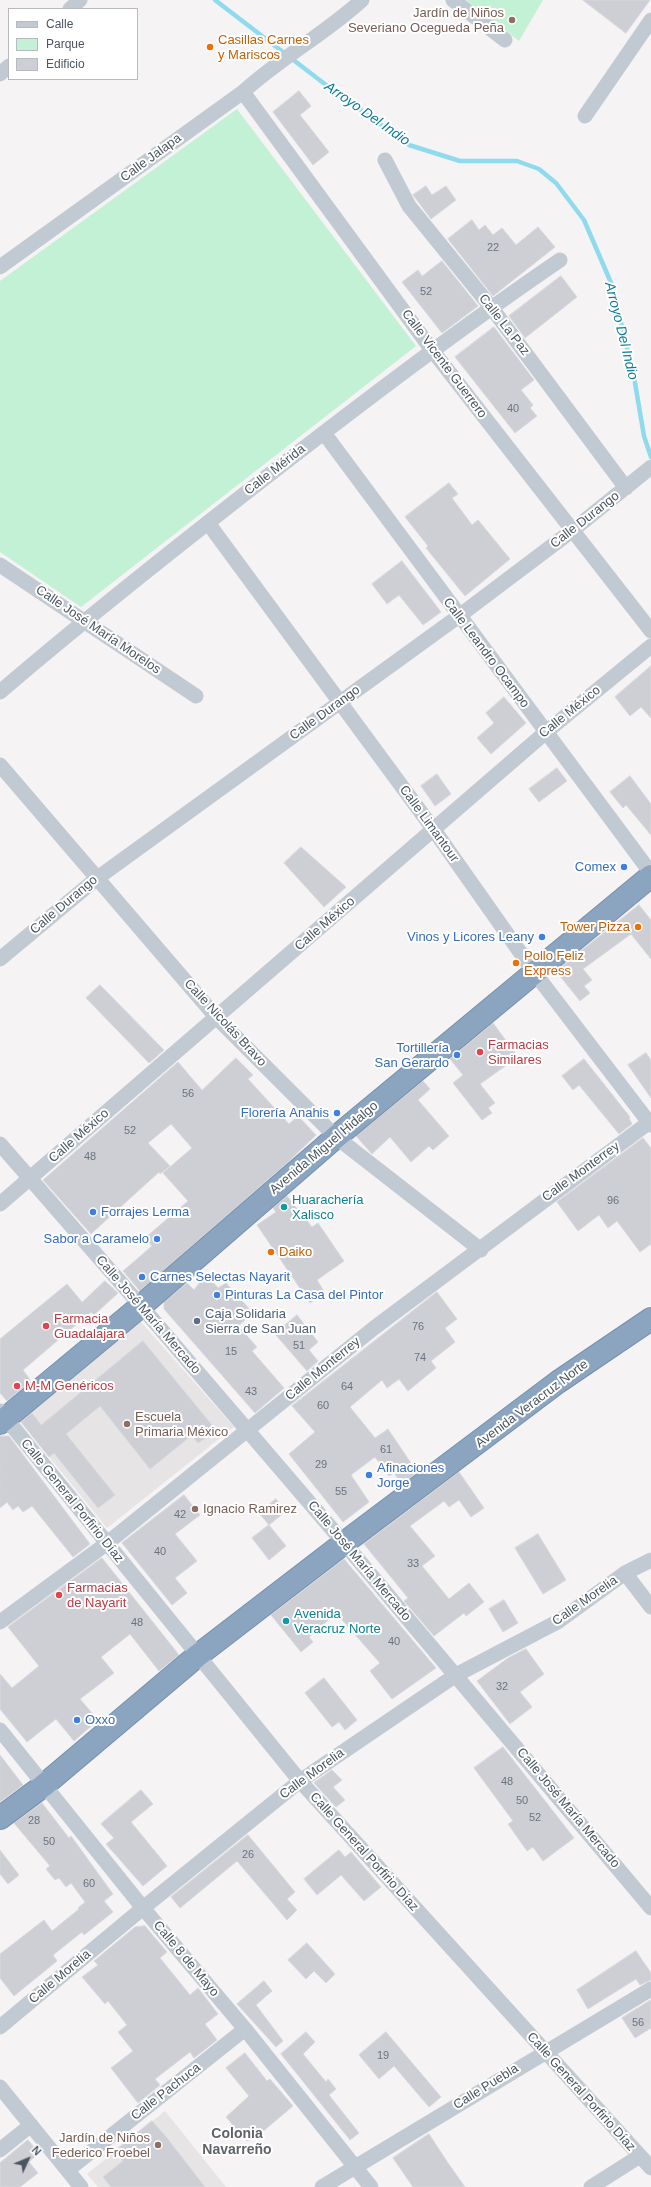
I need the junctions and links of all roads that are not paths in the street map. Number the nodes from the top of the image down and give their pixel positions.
1 (80, 0) edge
2 (362, 0) edge
3 (453, 0) edge
4 (71, 8) edge
5 (651, 20) edge
6 (505, 40) dead end
7 (8, 67) edge
8 (0, 74) edge
9 (243, 92) junction
10 (585, 116) dead end
11 (385, 160) dead end
12 (560, 260) dead end
13 (0, 267) edge
14 (491, 307) junction
15 (432, 350) junction
16 (324, 433) junction
17 (651, 467) edge
18 (626, 488) junction
19 (208, 522) junction
20 (573, 530) junction
21 (0, 565) edge
22 (459, 616) junction
23 (83, 620) junction
24 (651, 631) edge
25 (651, 646) edge
26 (0, 692) edge
27 (196, 696) dead end
28 (341, 702) junction
29 (546, 732) junction
30 (0, 765) edge
31 (434, 830) junction
32 (651, 872) edge
33 (651, 876) edge
34 (96, 878) junction
35 (0, 959) edge
36 (534, 972) junction
37 (217, 1018) junction
38 (650, 1123) edge
39 (336, 1137) junction
40 (0, 1144) edge
41 (29, 1179) junction
42 (0, 1204) edge
43 (481, 1250) junction
44 (141, 1306) junction
45 (651, 1319) edge
46 (2, 1417) edge
47 (247, 1430) junction
48 (344, 1543) junction
49 (106, 1544) junction
50 (651, 1560) edge
51 (625, 1573) junction
52 (651, 1607) edge
53 (0, 1622) edge
54 (198, 1656) junction
55 (456, 1675) junction
56 (0, 1730) edge
57 (300, 1781) junction
58 (44, 1786) junction
59 (0, 1818) edge
60 (142, 1908) junction
61 (651, 1908) edge
62 (651, 1989) edge
63 (0, 2027) edge
64 (245, 2029) junction
65 (545, 2051) junction
66 (0, 2087) edge
67 (31, 2125) junction
68 (0, 2150) edge
69 (640, 2156) junction
70 (356, 2167) junction
71 (651, 2168) edge
72 (68, 2170) junction
73 (81, 2187) edge
74 (322, 2187) edge
75 (371, 2187) edge
76 (591, 2187) edge

1 - 4 street
2 - 9 street, Calle Jalapa
3 - 6 street
5 - 10 street
7 - 8 street
9 - 13 street, Calle Jalapa
9 - 15 street, Calle Vicente Guerrero
11 - 14 street, Calle La Paz
12 - 14 street, Calle Mérida
14 - 15 street, Calle Mérida
14 - 18 street, Calle La Paz
15 - 16 street, Calle Mérida
15 - 20 street, Calle Vicente Guerrero
16 - 19 street, Calle Mérida
16 - 22 street, Calle Leandro Ocampo
17 - 18 street, Calle Durango
18 - 20 street, Calle Durango
19 - 23 street, Calle Mérida
19 - 28 street, Calle Limantour
20 - 22 street, Calle Durango
20 - 24 street, Calle Vicente Guerrero
21 - 23 street, Calle José María Morelos
22 - 28 street, Calle Durango
22 - 29 street, Calle Leandro Ocampo
23 - 26 street, Calle Mérida
23 - 27 street, Calle José María Morelos
25 - 29 street, Calle México
28 - 31 street, Calle Limantour
28 - 34 street, Calle Durango
29 - 31 street, Calle México
29 - 32 street, Calle Leandro Ocampo
30 - 34 street, Calle Nicolás Bravo
31 - 36 street, Calle Limantour
31 - 37 street, Calle México
33 - 36 highway, Avenida Miguel Hidalgo
34 - 35 street, Calle Durango
34 - 37 street, Calle Nicolás Bravo
36 - 38 street, Calle Limantour
36 - 39 highway, Avenida Miguel Hidalgo
37 - 39 street, Calle Nicolás Bravo
37 - 41 street, Calle México
38 - 43 street, Calle Monterrey
39 - 43 street, Calle Nicolás Bravo
39 - 44 highway, Avenida Miguel Hidalgo
40 - 41 street, Calle José María Mercado
41 - 42 street, Calle México
41 - 44 street, Calle José María Mercado
43 - 47 street, Calle Monterrey
44 - 46 highway, Avenida Miguel Hidalgo
44 - 47 street, Calle José María Mercado
45 - 48 highway, Avenida Veracruz Norte
46 - 49 street, Calle General Porfirio Díaz
47 - 48 street, Calle José María Mercado
47 - 49 street, Calle Monterrey
48 - 54 highway, Avenida Veracruz Norte
48 - 55 street, Calle José María Mercado
49 - 53 street, Calle Monterrey
49 - 54 street, Calle General Porfirio Díaz
50 - 51 street, Calle Morelia
51 - 52 street
51 - 55 street, Calle Morelia
54 - 57 street, Calle General Porfirio Díaz
54 - 58 highway, Avenida Veracruz Norte
55 - 57 street, Calle Morelia
55 - 61 street, Calle José María Mercado
56 - 58 street, Calle 8 de Mayo
57 - 60 street, Calle Morelia
57 - 65 street, Calle General Porfirio Díaz
58 - 59 highway, Avenida Veracruz Norte
58 - 60 street, Calle 8 de Mayo
60 - 63 street, Calle Morelia
60 - 64 street, Calle 8 de Mayo
62 - 65 street, Calle Puebla
64 - 70 street, Calle 8 de Mayo
64 - 72 street, Calle Pachuca
65 - 69 street, Calle General Porfirio Díaz
65 - 70 street, Calle Puebla
66 - 67 street
67 - 68 street
67 - 72 street
69 - 71 street, Calle General Porfirio Díaz
69 - 76 street
70 - 74 street, Calle Puebla
70 - 75 street, Calle 8 de Mayo
72 - 73 street

